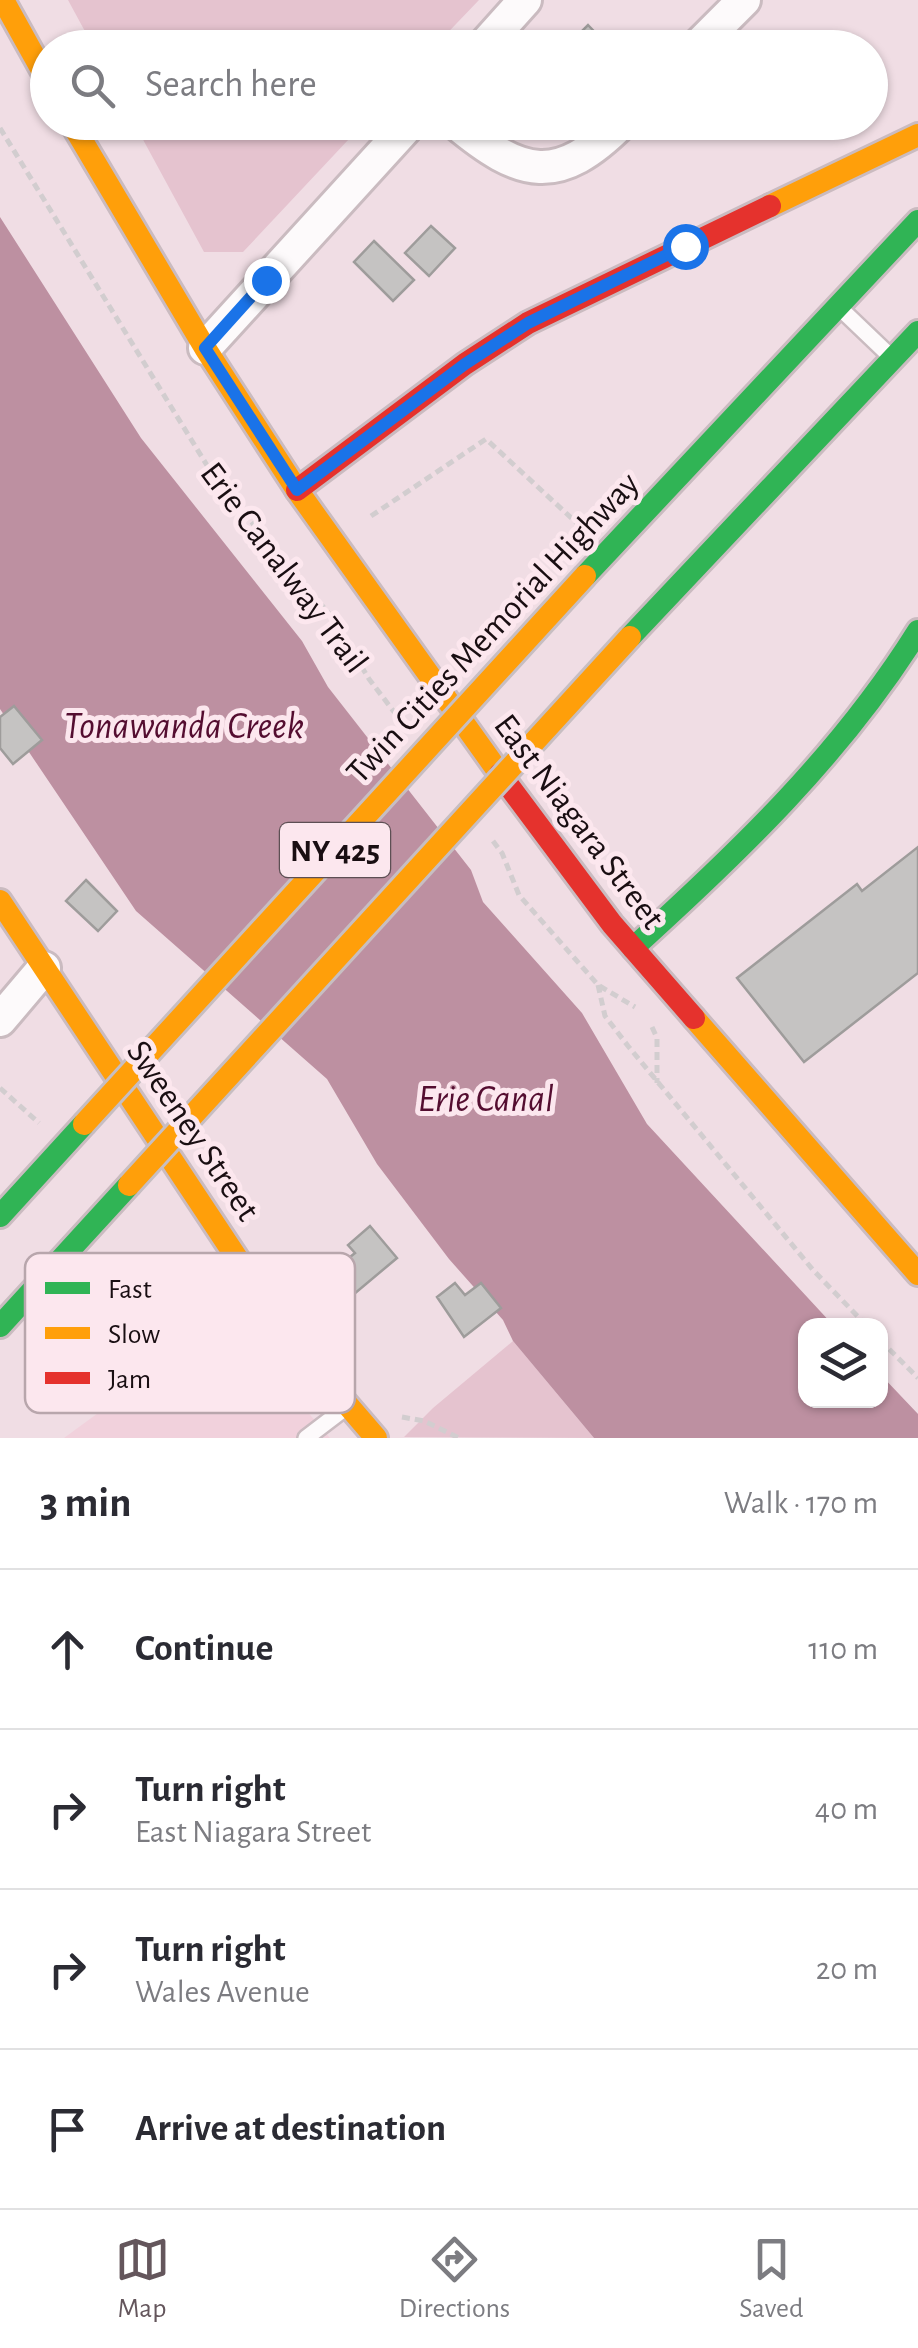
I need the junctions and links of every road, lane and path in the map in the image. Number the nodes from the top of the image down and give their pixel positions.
1 (3, 0) edge
2 (525, 0) edge
3 (744, 0) edge
4 (498, 30) edge
5 (714, 30) edge
6 (30, 49) edge
7 (0, 128) edge
8 (918, 135) edge
9 (82, 140) edge
10 (395, 140) edge
11 (479, 140) edge
12 (604, 140) edge
13 (918, 222) edge
14 (837, 305) junction
15 (918, 332) edge
16 (205, 348) junction
17 (892, 358) junction
18 (297, 490) junction
19 (371, 516) dead end
20 (585, 530) dead end
21 (918, 631) edge
22 (406, 726) dead end
23 (490, 837) dead end
24 (0, 901) edge
25 (633, 948) junction
26 (44, 968) junction
27 (598, 986) junction
28 (0, 1020) edge
29 (657, 1083) junction
30 (0, 1088) edge
31 (42, 1125) dead end
32 (0, 1216) edge
33 (67, 1253) edge
34 (233, 1253) edge
35 (918, 1274) edge
36 (25, 1299) edge
37 (859, 1318) edge
38 (0, 1326) edge
39 (888, 1348) edge
40 (918, 1378) edge
41 (355, 1412) edge
42 (338, 1413) edge
43 (383, 1432) edge
44 (306, 1438) edge
45 (459, 1438) edge

1 - 6 main road
2 - 4 street
3 - 5 street
7 - 22 path, Erie Canalway Trail
8 - 18 main road
9 - 16 main road, East Niagara Street
10 - 16 street
11 - 12 street
13 - 14 main road, Twin Cities Memorial Highway / NY 425
14 - 17 lane
14 - 32 main road, Twin Cities Memorial Highway / NY 425, bridge
15 - 17 main road, NY 425
16 - 18 main road, East Niagara Street
17 - 33 main road, NY 425, bridge
18 - 25 main road, East Niagara Street
19 - 20 path
21 - 25 main road
23 - 27 path
24 - 26 main road, Sweeney Street
25 - 35 main road, East Niagara Street
26 - 28 street
26 - 34 main road, Sweeney Street
27 - 29 path
27 - 29 path
29 - 37 path
30 - 31 path
36 - 38 main road, NY 425, bridge
39 - 40 path
41 - 43 main road, Sweeney Street
42 - 44 lane
43 - 45 path

